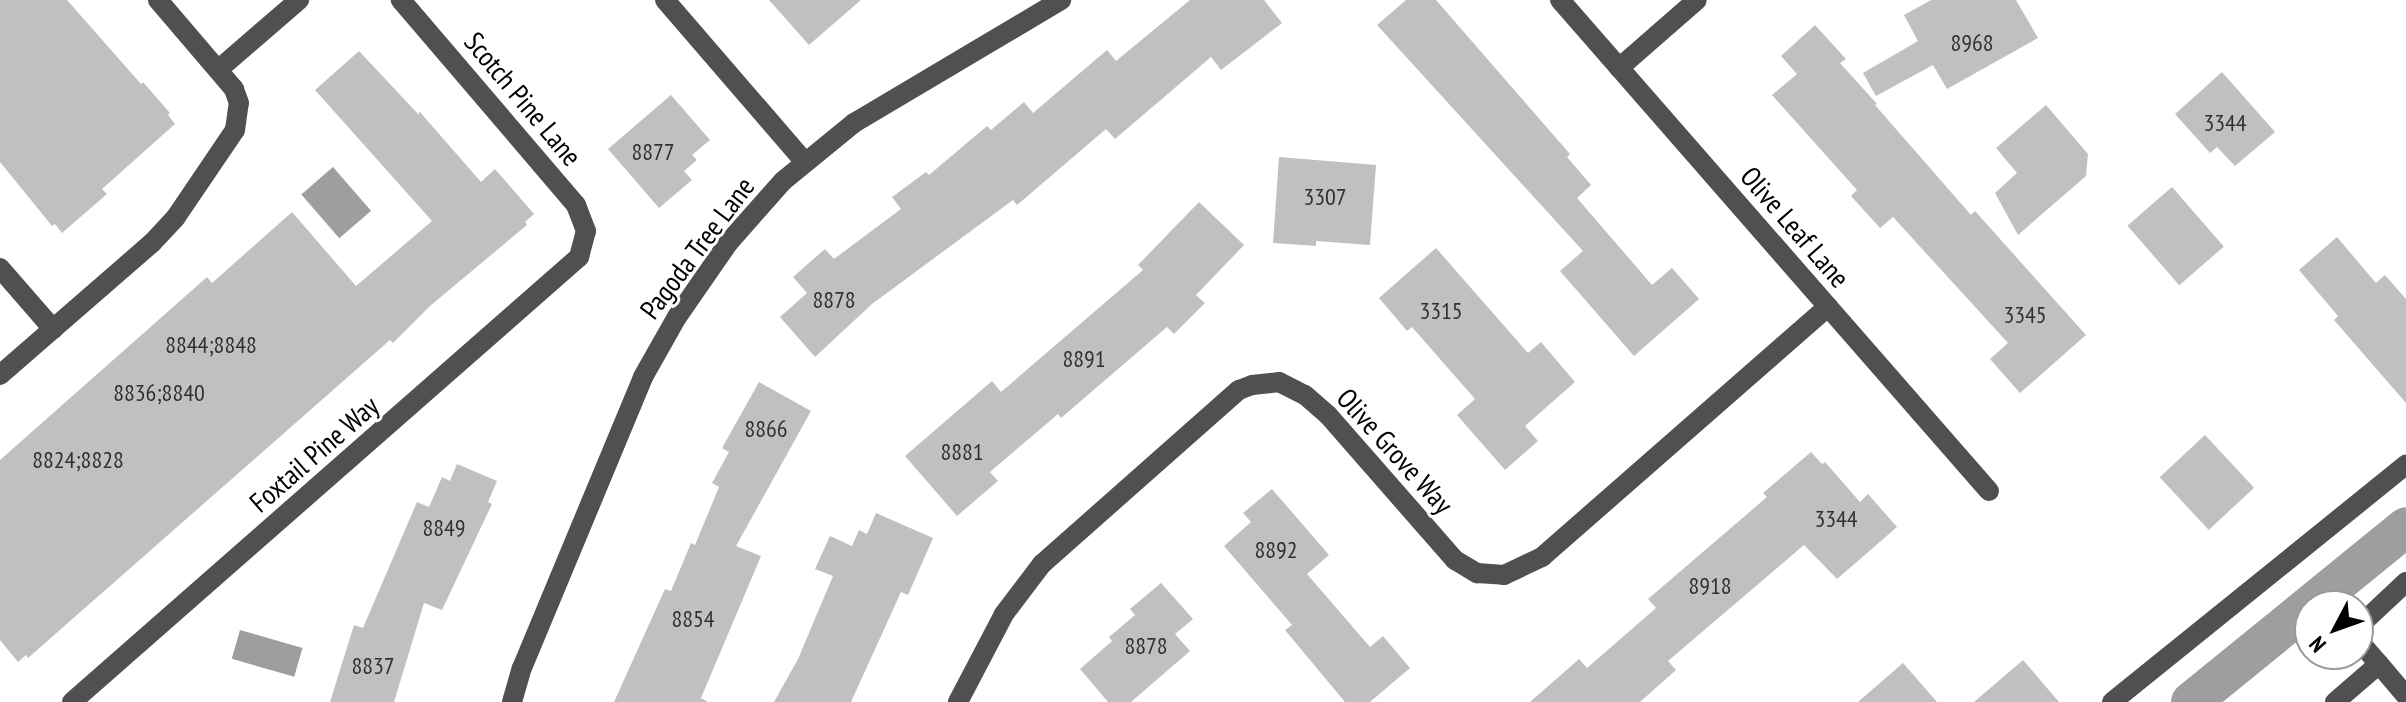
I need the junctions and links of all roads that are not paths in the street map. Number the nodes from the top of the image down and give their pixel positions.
1 (158, 0) edge
2 (299, 0) edge
3 (401, 0) edge
4 (665, 0) edge
5 (1061, 0) edge
6 (1560, 0) edge
7 (1697, 0) edge
8 (1619, 68) junction
9 (219, 69) junction
10 (805, 162) junction
11 (585, 243) joint
12 (0, 268) edge
13 (1828, 307) junction
14 (53, 329) junction
15 (0, 375) edge
16 (2406, 465) edge
17 (1989, 491) dead end
18 (2406, 582) edge
19 (2374, 612) edge
20 (2374, 658) edge
21 (2379, 664) junction
22 (2406, 696) edge
23 (72, 702) edge
24 (512, 702) edge
25 (958, 702) edge
26 (2112, 702) edge
27 (2335, 702) edge

1 - 9 street
2 - 9 street
3 - 11 street, Scotch Pine Lane
4 - 10 street
5 - 10 street, Pagoda Tree Lane
6 - 8 street, Olive Leaf Lane
7 - 8 street
8 - 13 street, Olive Leaf Lane
9 - 14 street
10 - 24 street, Pagoda Tree Lane
11 - 23 street, Foxtail Pine Way
12 - 14 street
13 - 17 street, Olive Leaf Lane
13 - 25 street, Olive Grove Way
14 - 15 street
16 - 26 street
18 - 19 street
20 - 21 street
21 - 22 street
21 - 27 street

